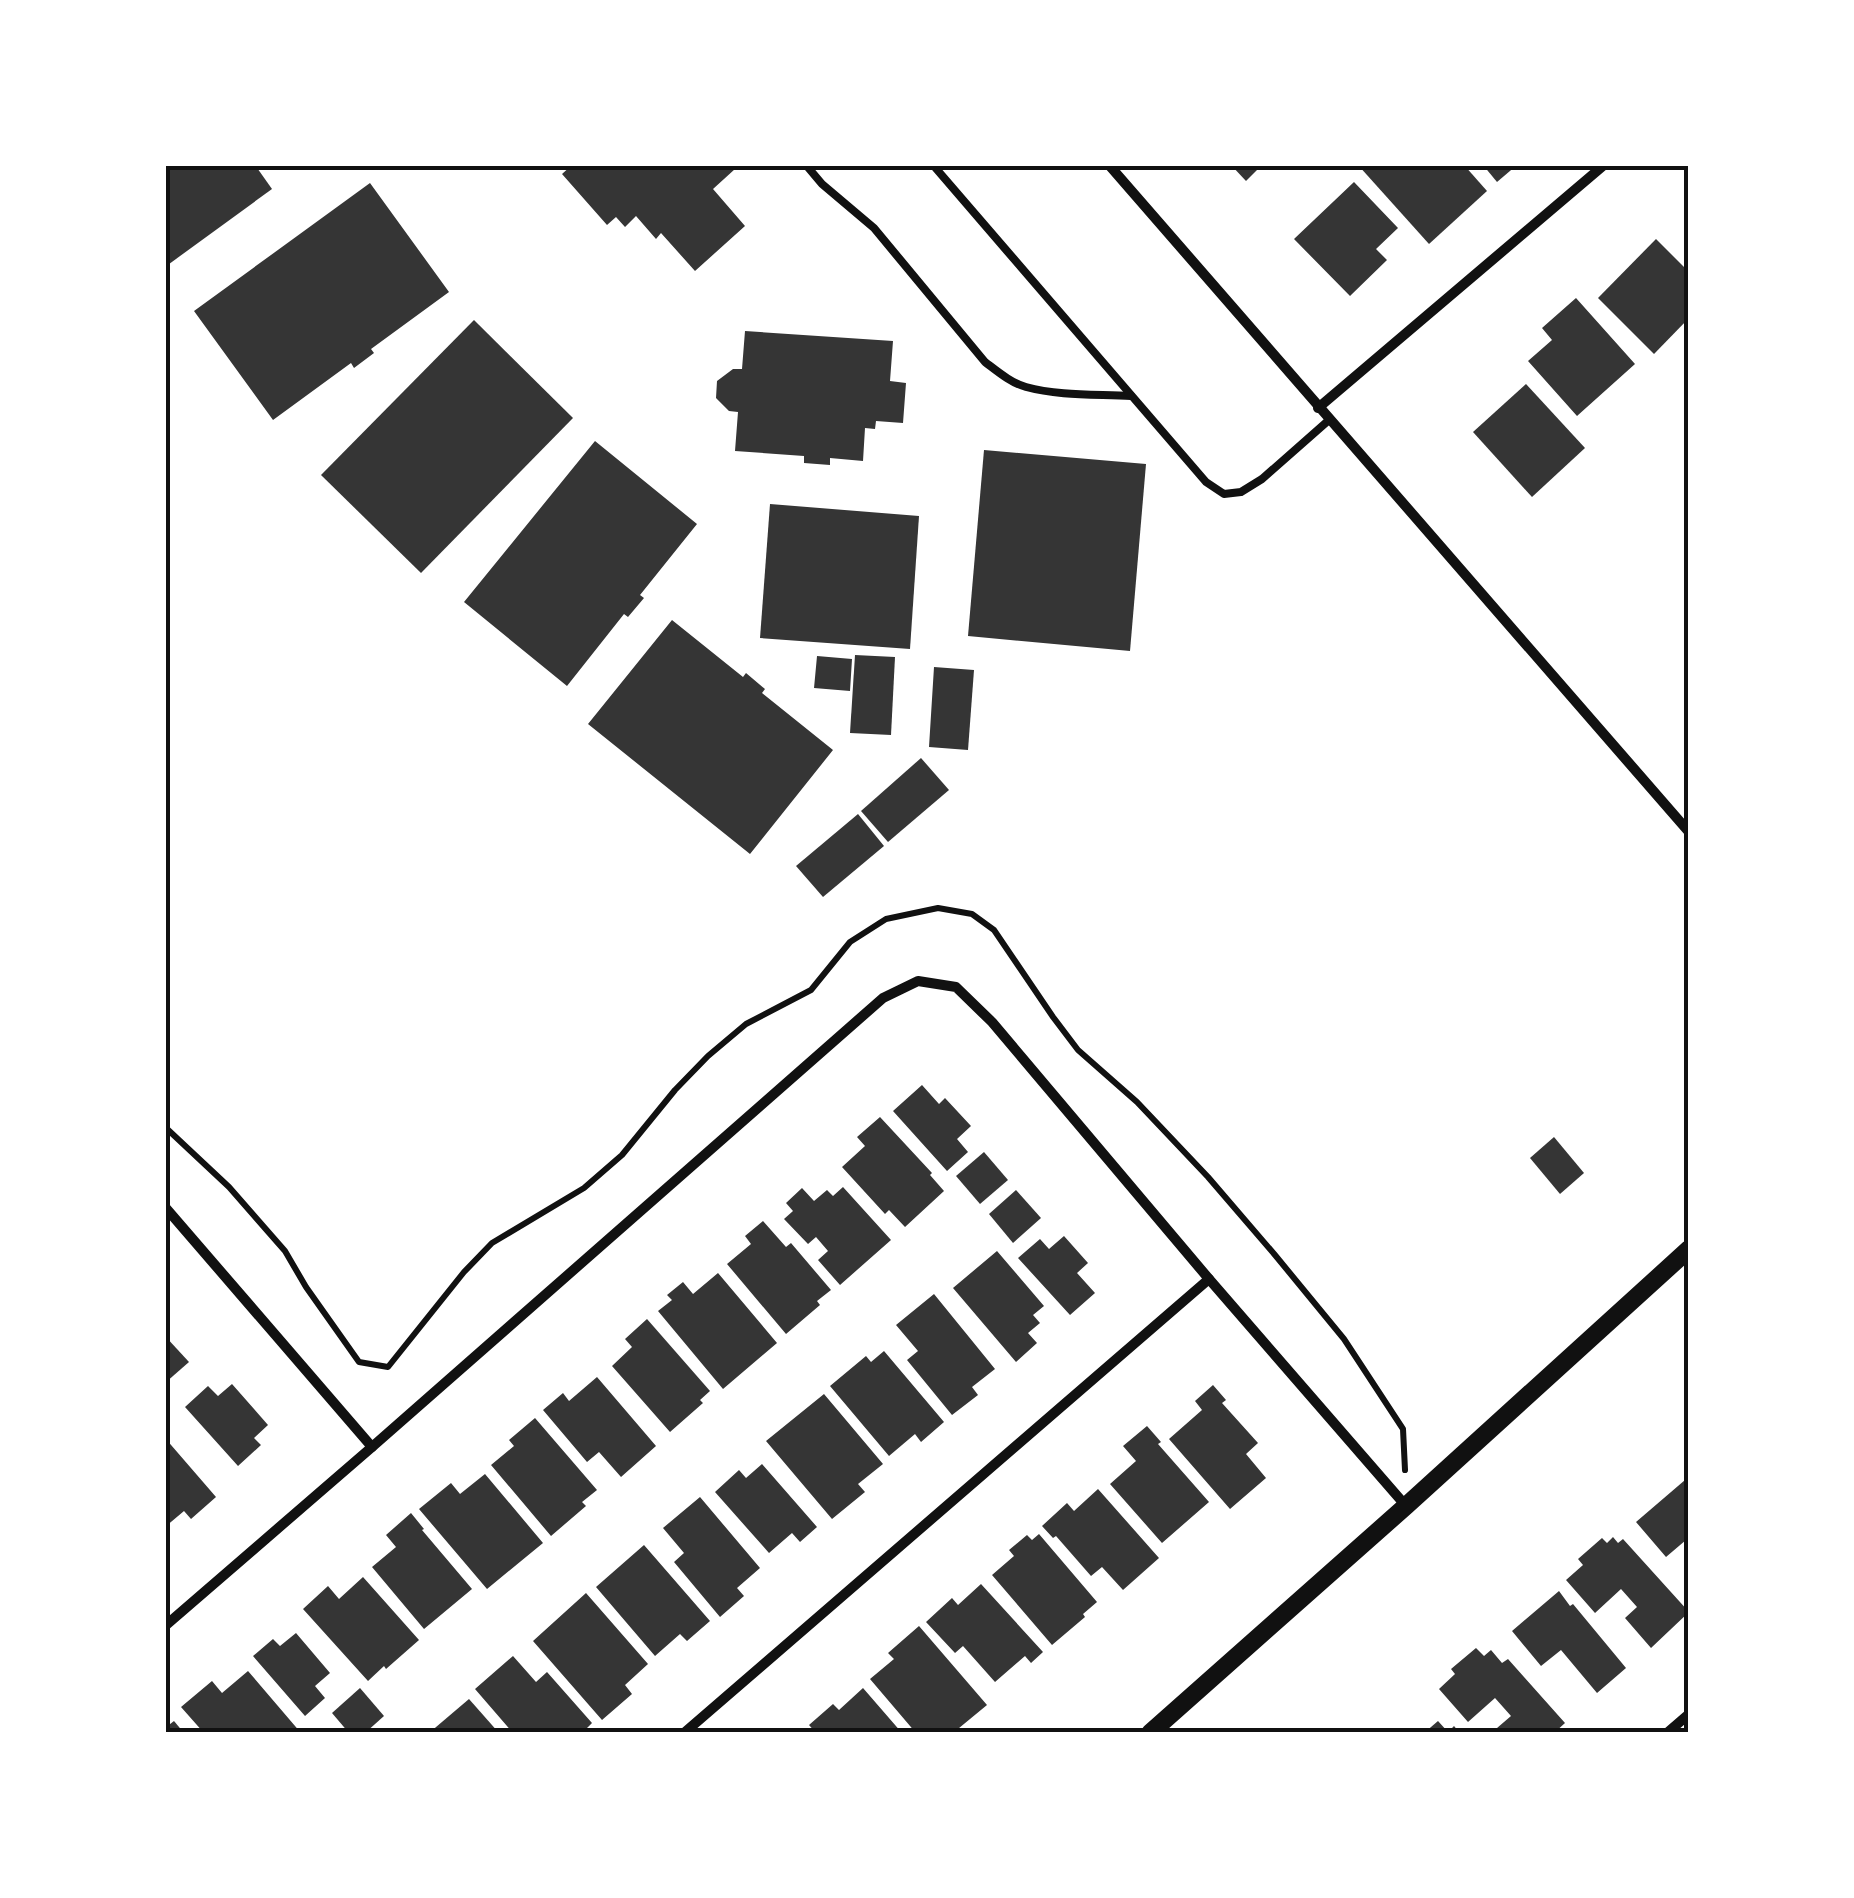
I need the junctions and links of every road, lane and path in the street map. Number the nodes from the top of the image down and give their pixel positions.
1 (806, 165) edge
2 (933, 165) edge
3 (1109, 165) edge
4 (1604, 165) edge
5 (1132, 396) junction
6 (1318, 408) junction
7 (1330, 420) junction
8 (1689, 832) edge
9 (165, 1127) edge
10 (165, 1207) edge
11 (1689, 1248) edge
12 (1209, 1280) junction
13 (372, 1447) junction
14 (1406, 1506) junction
15 (165, 1626) edge
16 (1689, 1714) edge
17 (684, 1733) edge
18 (1150, 1733) edge
19 (1668, 1733) edge

1 - 5 lane
2 - 5 lane
3 - 6 street
4 - 6 street
5 - 7 lane
6 - 7 street
7 - 8 street
9 - 14 path
10 - 13 street
11 - 14 street
12 - 13 street
12 - 14 street
12 - 17 street
13 - 15 street
14 - 18 street
16 - 19 street

